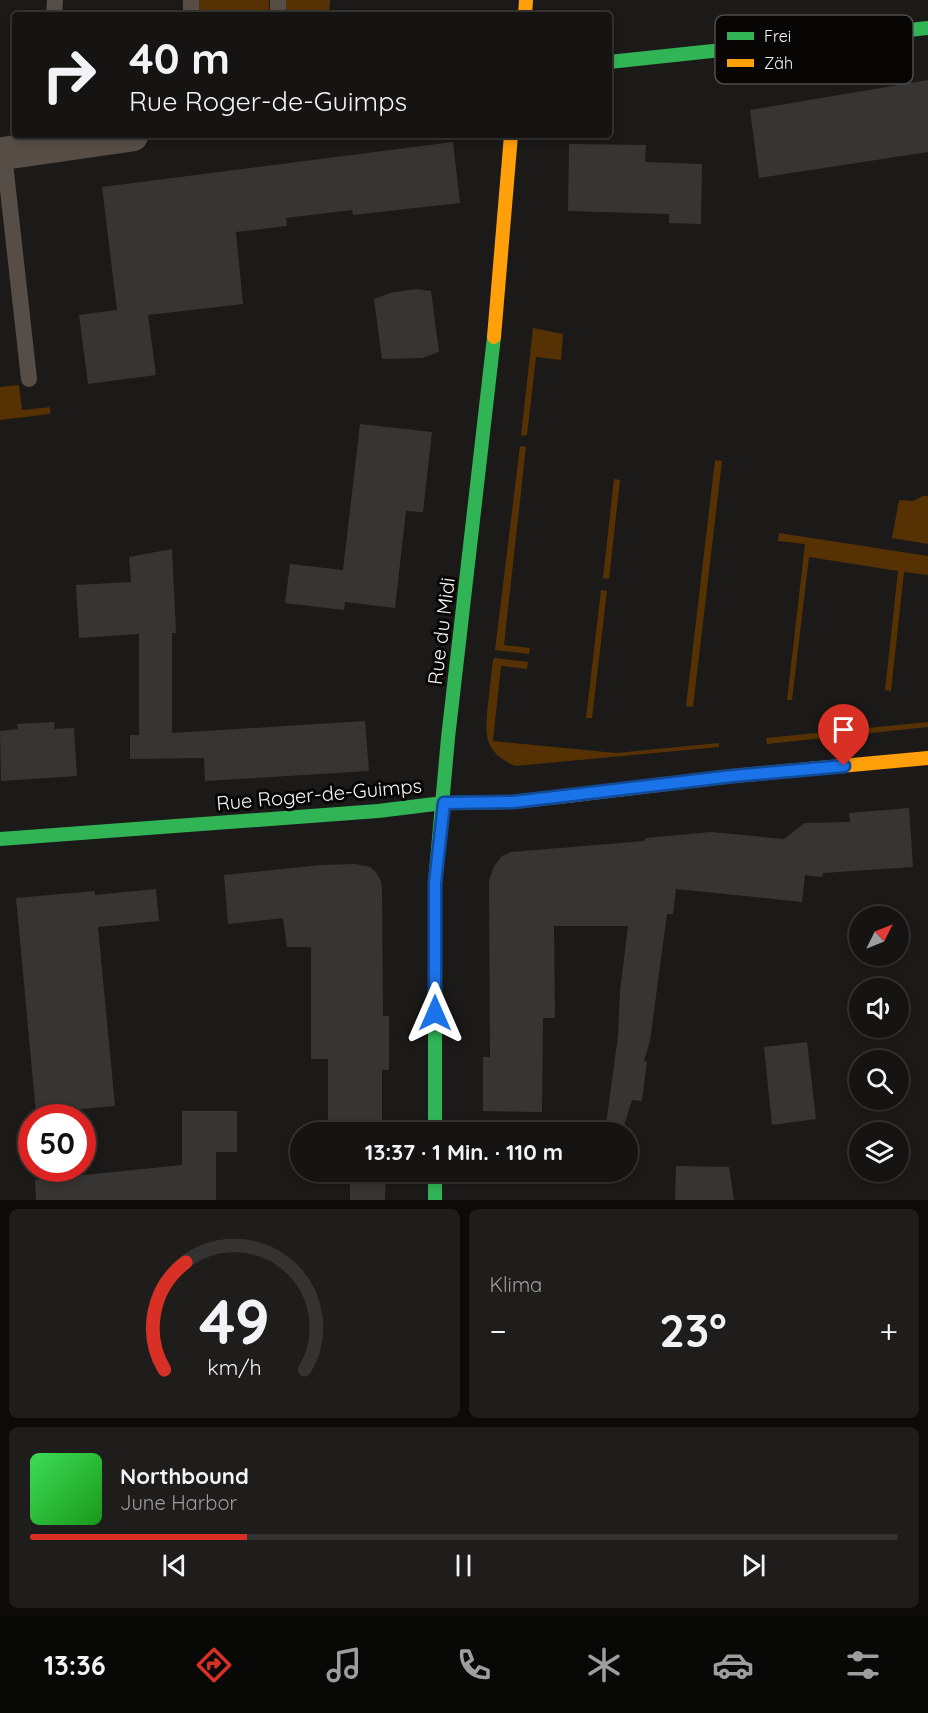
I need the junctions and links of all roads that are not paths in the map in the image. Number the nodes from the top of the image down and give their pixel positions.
1 (928, 28) edge
2 (913, 30) edge
3 (715, 51) edge
4 (612, 62) edge
5 (92, 138) edge
6 (511, 138) edge
7 (53, 141) edge
8 (2, 154) edge
9 (29, 379) dead end
10 (928, 758) edge
11 (444, 803) junction
12 (0, 839) edge
13 (435, 1122) edge
14 (435, 1182) edge
15 (435, 1200) edge

1 - 2 street
3 - 4 street
5 - 7 street
6 - 11 street, Rue du Midi
7 - 8 street
8 - 9 lane
10 - 11 street, Rue Roger-de-Guimps
11 - 12 street, Rue Roger-de-Guimps
11 - 13 street, Rue du Midi
14 - 15 street

